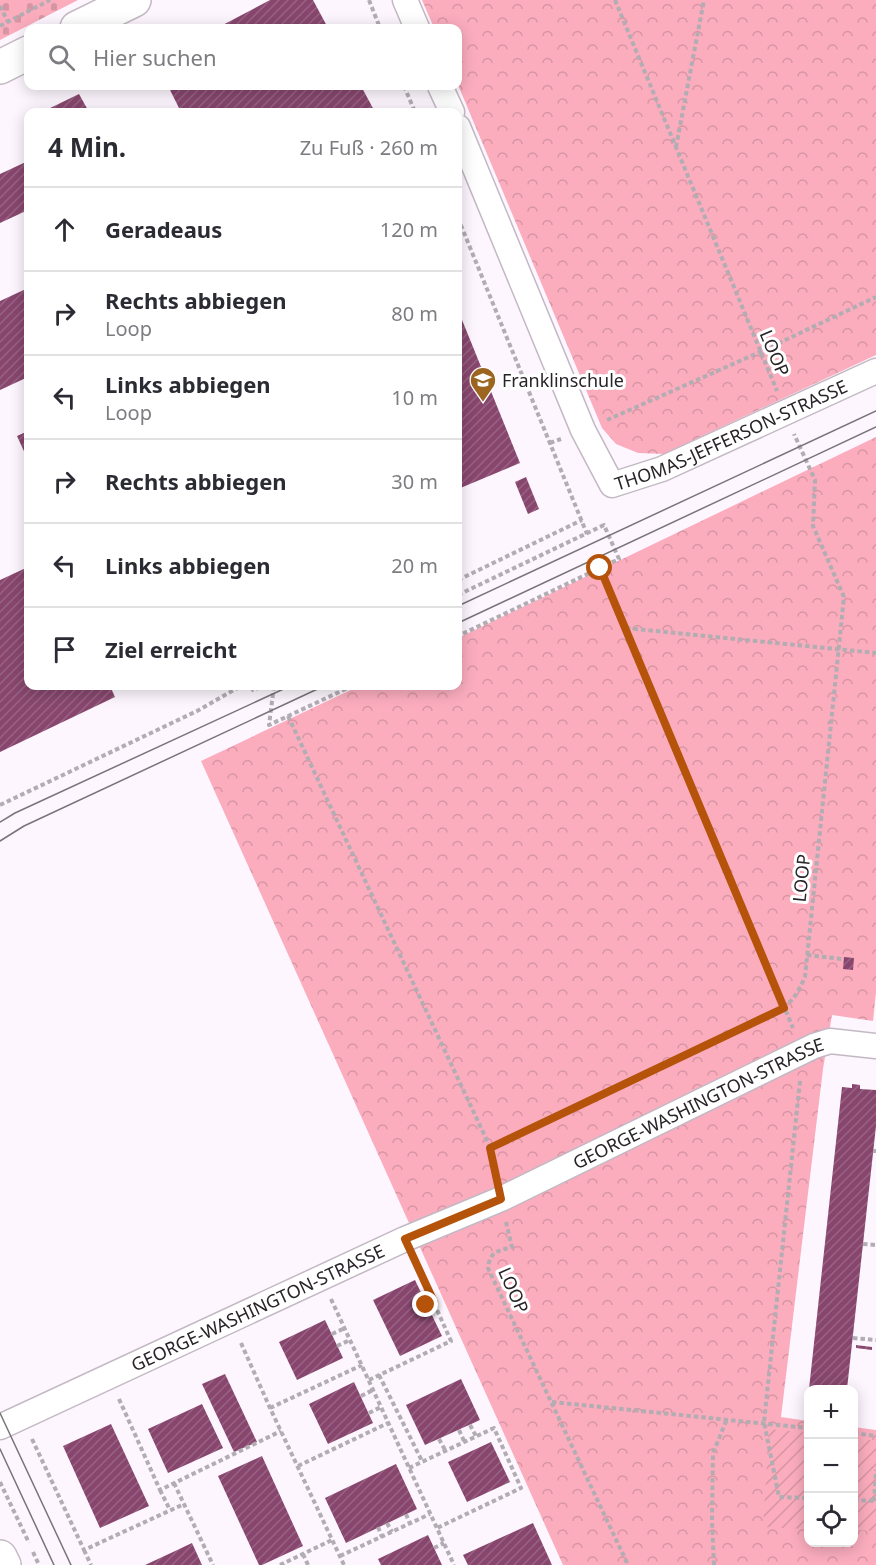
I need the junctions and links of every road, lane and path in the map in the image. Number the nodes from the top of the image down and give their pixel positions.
1 (50, 0) edge
2 (134, 0) edge
3 (369, 0) edge
4 (405, 0) edge
5 (615, 0) edge
6 (704, 0) edge
7 (0, 6) edge
8 (8, 22) junction
9 (85, 24) edge
10 (378, 24) edge
11 (415, 24) edge
12 (0, 26) edge
13 (24, 55) edge
14 (0, 67) edge
15 (406, 90) edge
16 (442, 90) edge
17 (413, 108) edge
18 (450, 108) edge
19 (462, 137) edge
20 (676, 148) junction
21 (462, 228) edge
22 (876, 297) edge
23 (760, 352) junction
24 (876, 370) edge
25 (785, 412) junction
26 (606, 420) dead end
27 (582, 520) junction
28 (587, 534) junction
29 (600, 568) junction
30 (462, 578) edge
31 (462, 593) edge
32 (626, 628) junction
33 (462, 634) edge
34 (838, 649) junction
35 (876, 653) edge
36 (234, 690) edge
37 (274, 690) edge
38 (343, 690) edge
39 (288, 716) junction
40 (0, 805) edge
41 (807, 955) junction
42 (842, 959) dead end
43 (784, 1008) junction
44 (876, 1046) edge
45 (804, 1050) junction
46 (490, 1148) junction
47 (501, 1199) junction
48 (405, 1239) junction
49 (863, 1244) dead end
50 (876, 1245) edge
51 (321, 1278) junction
52 (429, 1290) junction
53 (421, 1293) dead end
54 (434, 1302) junction
55 (426, 1305) dead end
56 (442, 1319) junction
57 (231, 1320) junction
58 (435, 1322) dead end
59 (345, 1328) junction
60 (332, 1334) dead end
61 (853, 1338) dead end
62 (350, 1340) junction
63 (876, 1340) edge
64 (337, 1346) dead end
65 (362, 1365) junction
66 (379, 1375) junction
67 (109, 1376) junction
68 (369, 1380) junction
69 (373, 1390) junction
70 (361, 1396) dead end
71 (552, 1402) junction
72 (381, 1407) junction
73 (270, 1408) junction
74 (369, 1413) dead end
75 (728, 1419) junction
76 (11, 1422) edge
77 (764, 1422) junction
78 (388, 1423) junction
79 (470, 1425) dead end
80 (804, 1427) edge
81 (459, 1430) dead end
82 (281, 1431) junction
83 (858, 1434) edge
84 (476, 1436) junction
85 (876, 1436) edge
86 (439, 1439) dead end
87 (464, 1442) junction
88 (445, 1450) junction
89 (505, 1454) junction
90 (498, 1457) dead end
91 (422, 1461) junction
92 (298, 1466) junction
93 (511, 1467) junction
94 (409, 1468) junction
95 (504, 1470) dead end
96 (876, 1470) edge
97 (0, 1482) edge
98 (174, 1483) junction
99 (160, 1490) junction
100 (804, 1498) edge
101 (858, 1500) edge
102 (875, 1501) edge
103 (184, 1504) junction
104 (170, 1511) junction
105 (406, 1514) dead end
106 (430, 1514) junction
107 (387, 1523) dead end
108 (410, 1524) junction
109 (378, 1527) dead end
110 (437, 1528) junction
111 (392, 1532) junction
112 (382, 1537) junction
113 (332, 1540) junction
114 (444, 1543) junction
115 (434, 1548) dead end
116 (84, 1550) junction
117 (303, 1554) junction
118 (340, 1556) junction
119 (0, 1557) edge
120 (4, 1565) edge
121 (39, 1565) edge
122 (91, 1565) edge
123 (213, 1565) edge
124 (280, 1565) edge
125 (308, 1565) edge
126 (345, 1565) edge
127 (454, 1565) edge
128 (628, 1565) edge
129 (714, 1565) edge

1 - 8 path
2 - 9 street
3 - 10 path
4 - 11 street
5 - 20 path, LOOP
6 - 20 path
7 - 8 path
8 - 12 path
13 - 14 street
15 - 17 path
16 - 18 street
19 - 25 street, THOMAS-JEFFERSON-STRASSE
20 - 23 path, LOOP
21 - 27 path
22 - 23 path
23 - 25 path, LOOP
23 - 26 path
24 - 25 street, THOMAS-JEFFERSON-STRASSE
25 - 34 path, LOOP
27 - 28 path
27 - 30 path
28 - 29 path
28 - 31 path
29 - 32 path
29 - 33 path
32 - 34 path
32 - 43 path
34 - 35 path
34 - 41 path, LOOP
36 - 40 path
37 - 39 path
38 - 39 path
39 - 46 path
41 - 42 path
41 - 43 path, LOOP
43 - 46 path, LOOP
44 - 45 street, GEORGE-WASHINGTON-STRASSE
45 - 47 street, GEORGE-WASHINGTON-STRASSE
45 - 77 path
46 - 47 path, LOOP
47 - 48 street, GEORGE-WASHINGTON-STRASSE
47 - 71 path, LOOP
48 - 51 street, GEORGE-WASHINGTON-STRASSE
48 - 52 path
49 - 50 path
51 - 57 street, GEORGE-WASHINGTON-STRASSE
51 - 59 path
52 - 53 path
52 - 54 path
54 - 55 path
54 - 56 path
56 - 58 path
56 - 66 path
57 - 67 street, GEORGE-WASHINGTON-STRASSE
57 - 73 path
59 - 60 path
59 - 62 path
61 - 63 path
62 - 64 path
62 - 65 path
65 - 68 path
65 - 73 path
66 - 68 path
66 - 91 path
67 - 76 street, GEORGE-WASHINGTON-STRASSE
67 - 99 path
68 - 69 path
69 - 70 path
69 - 72 path
71 - 75 path
71 - 128 path, LOOP
72 - 74 path
72 - 78 path
73 - 82 path
75 - 77 path
75 - 129 path
76 - 116 path
77 - 80 path
77 - 100 path
78 - 92 path
78 - 94 path
79 - 84 path
81 - 87 path
82 - 92 path
82 - 98 path
83 - 85 path
84 - 87 path
84 - 89 path
86 - 88 path
87 - 88 path
88 - 91 path
89 - 90 path
89 - 93 path
91 - 94 path
92 - 113 path
93 - 95 path
93 - 110 path
94 - 106 path
96 - 102 path
97 - 121 path
98 - 99 path
98 - 103 path
99 - 104 path
101 - 102 path
103 - 104 path
103 - 123 path
104 - 116 path
105 - 108 path
106 - 108 path
106 - 110 path
107 - 111 path
108 - 111 path
109 - 112 path
110 - 114 path
111 - 112 path
112 - 118 path
113 - 117 path
113 - 118 path
114 - 115 path
114 - 127 path
116 - 122 path
117 - 124 path
117 - 125 path
118 - 126 path
119 - 120 street

